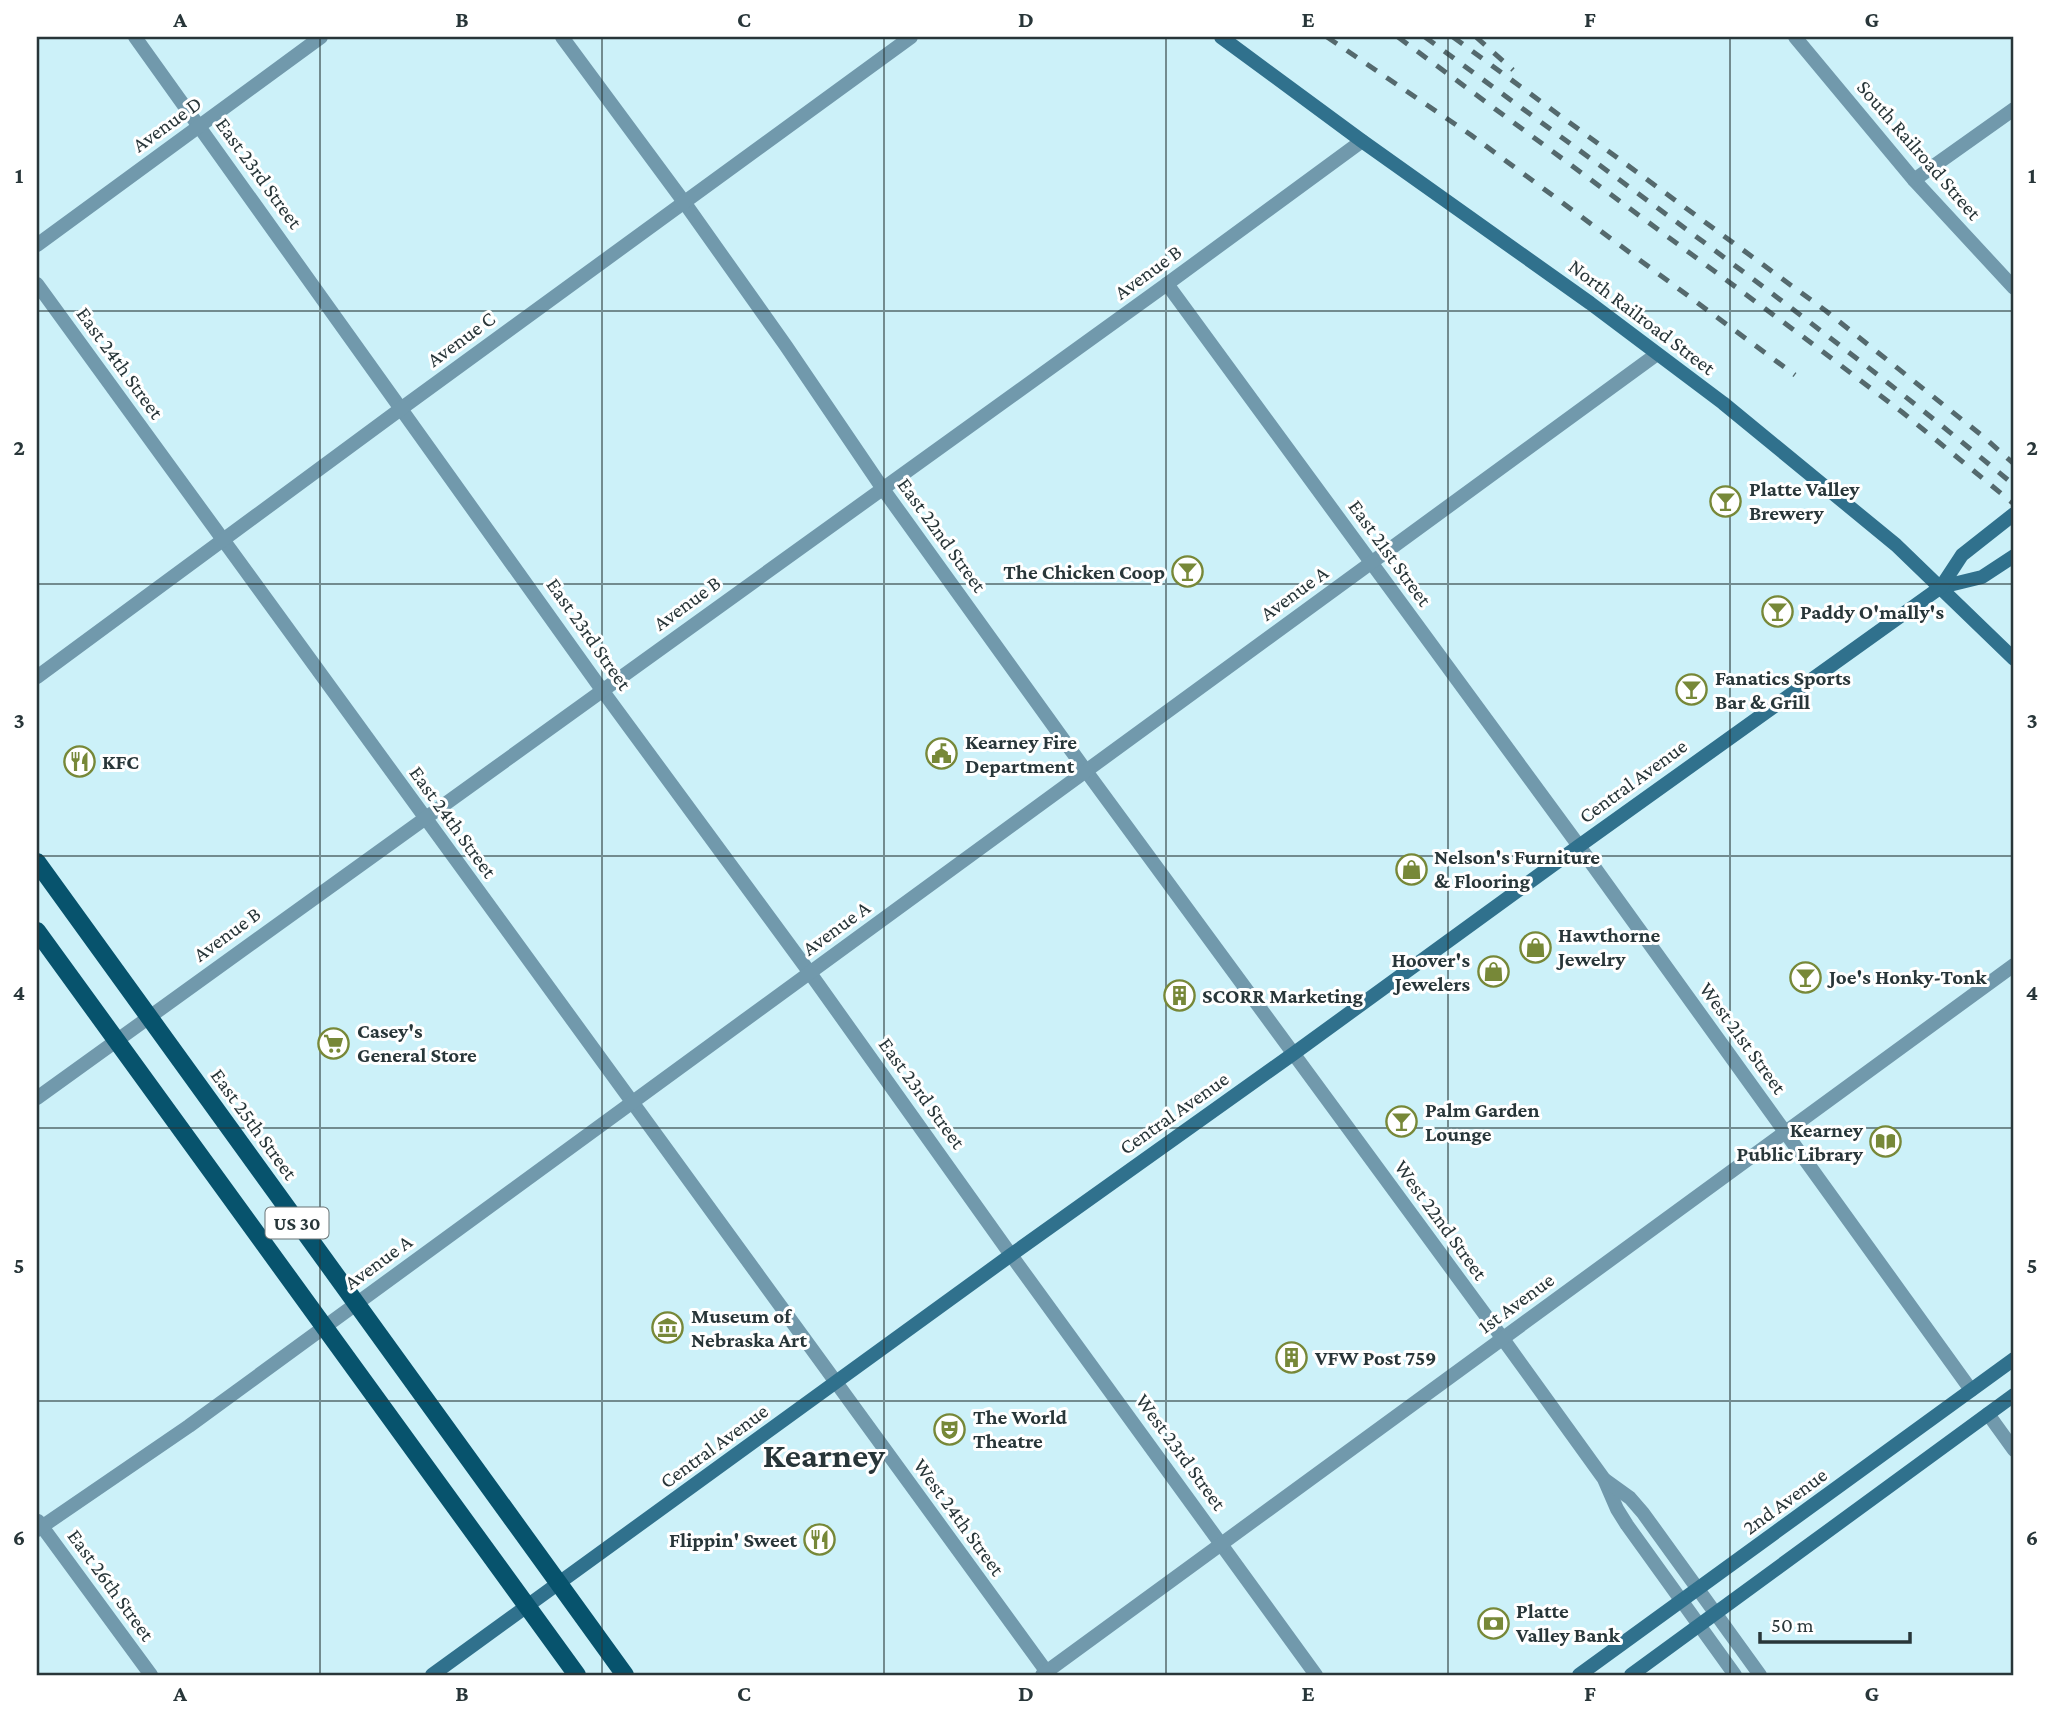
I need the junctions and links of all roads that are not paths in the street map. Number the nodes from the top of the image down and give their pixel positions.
1 (135, 37) edge
2 (321, 37) edge
3 (562, 37) edge
4 (911, 37) edge
5 (1221, 37) edge
6 (1796, 37) edge
7 (2014, 109) edge
8 (200, 126) junction
9 (1362, 141) junction
10 (1914, 180) junction
11 (684, 202) junction
12 (37, 245) edge
13 (37, 284) edge
14 (1167, 284) junction
15 (2014, 288) edge
16 (1657, 354) junction
17 (402, 408) junction
18 (883, 489) junction
19 (2014, 514) edge
20 (222, 540) junction
21 (2014, 556) edge
22 (1371, 563) junction
23 (1941, 587) junction
24 (2014, 659) edge
25 (37, 677) edge
26 (602, 690) junction
27 (1086, 771) junction
28 (424, 819) junction
29 (1579, 846) junction
30 (37, 862) edge
31 (37, 931) edge
32 (2014, 965) edge
33 (810, 973) junction
34 (149, 1017) junction
35 (116, 1042) junction
36 (1293, 1054) junction
37 (37, 1098) edge
38 (632, 1103) junction
39 (1785, 1132) junction
40 (1011, 1255) junction
41 (356, 1304) junction
42 (324, 1328) junction
43 (1503, 1339) junction
44 (2014, 1359) edge
45 (835, 1383) junction
46 (1971, 1390) junction
47 (2014, 1395) edge
48 (1988, 1414) junction
49 (2014, 1450) edge
50 (1604, 1479) junction
51 (38, 1525) edge
52 (1222, 1544) junction
53 (559, 1583) junction
54 (1699, 1590) junction
55 (1682, 1602) junction
56 (528, 1606) junction
57 (1715, 1614) junction
58 (1699, 1626) junction
59 (1046, 1674) edge
60 (150, 1675) edge
61 (432, 1675) edge
62 (577, 1675) edge
63 (625, 1675) edge
64 (1316, 1675) edge
65 (1580, 1675) edge
66 (1631, 1675) edge
67 (1735, 1675) edge
68 (1760, 1675) edge

1 - 8 street, East 23rd Street
2 - 8 street, Avenue D
3 - 11 street, East 22nd Street
4 - 11 street, Avenue C
5 - 9 street, North Railroad Street
6 - 10 street, South Railroad Street
7 - 10 street
8 - 12 street, Avenue D
8 - 17 street, East 23rd Street
9 - 14 street, Avenue B
9 - 16 street, North Railroad Street
10 - 15 street, South Railroad Street
11 - 17 street, Avenue C
11 - 18 street, East 22nd Street
13 - 20 street, East 24th Street
14 - 18 street, Avenue B
14 - 22 street, East 21st Street
16 - 22 street, Avenue A
16 - 23 street, North Railroad Street
17 - 20 street, Avenue C
17 - 26 street, East 23rd Street
18 - 26 street, Avenue B
18 - 27 street, East 22nd Street
19 - 23 street, Central Avenue
20 - 25 street, Avenue C
20 - 28 street, East 24th Street
21 - 23 street, Central Avenue
22 - 27 street, Avenue A
22 - 29 street, East 21st Street
23 - 24 street, North Railroad Street
23 - 29 street, Central Avenue
26 - 28 street, Avenue B
26 - 33 street, East 23rd Street
27 - 33 street, Avenue A
27 - 36 street, East 22nd Street
28 - 34 street, Avenue B
28 - 38 street, East 24th Street
29 - 36 street, Central Avenue
29 - 39 street, West 21st Street
30 - 34 main road, East 25th Street / US 30
31 - 35 main road, US 30
32 - 39 street, 1st Avenue
33 - 38 street, Avenue A
33 - 40 street, East 23rd Street
34 - 35 street, Avenue B
34 - 41 main road, East 25th Street / US 30
35 - 37 street, Avenue B
35 - 42 main road, US 30
36 - 40 street, Central Avenue
36 - 43 street, West 22nd Street
38 - 41 street, Avenue A
38 - 45 street, East 24th Street
39 - 43 street, 1st Avenue
39 - 46 street, West 21st Street
40 - 45 street, Central Avenue
40 - 52 street, West 23rd Street
41 - 42 street, Avenue A
41 - 53 main road, East 25th Street / US 30
42 - 51 street, Avenue A
42 - 56 main road, US 30
43 - 50 street, West 22nd Street
43 - 52 street, 1st Avenue
44 - 46 street, 2nd Avenue
45 - 53 street, Central Avenue
45 - 59 street, West 24th Street
46 - 54 street, 2nd Avenue
47 - 48 street
48 - 49 street
48 - 57 street
50 - 54 street, West 22nd Street
50 - 55 street, West 22nd Street
51 - 60 street, East 26th Street
52 - 59 street, 1st Avenue
52 - 64 street, West 23rd Street
53 - 56 street, Central Avenue
53 - 63 main road, US 30
54 - 55 street, 2nd Avenue
54 - 57 street, West 22nd Street
55 - 58 street, West 22nd Street
55 - 65 street, 2nd Avenue
56 - 61 street, Central Avenue
56 - 62 main road, US 30
57 - 58 street
57 - 68 street, West 22nd Street
58 - 66 street
58 - 67 street, West 22nd Street

